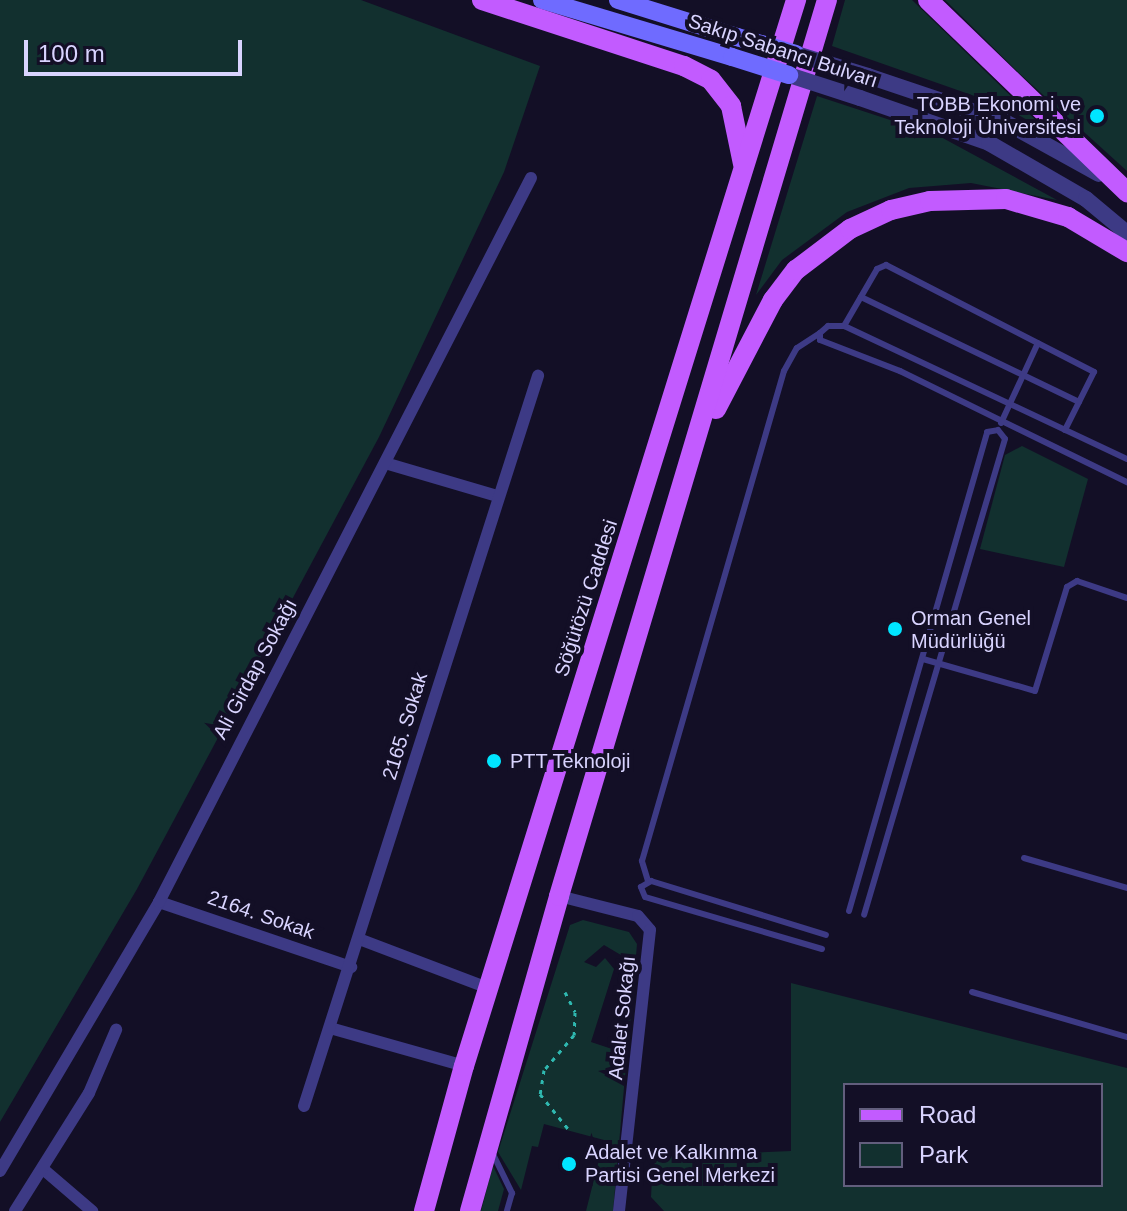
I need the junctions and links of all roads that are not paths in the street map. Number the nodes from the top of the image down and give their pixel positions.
1 (482, 0) edge
2 (542, 0) edge
3 (618, 0) edge
4 (796, 0) edge
5 (827, 0) edge
6 (928, 0) edge
7 (796, 54) joint
8 (789, 75) joint
9 (531, 178) dead end
10 (744, 179) junction
11 (1127, 192) edge
12 (1127, 233) edge
13 (1127, 252) edge
14 (861, 297) junction
15 (844, 326) junction
16 (820, 333) junction
17 (1038, 343) junction
18 (538, 376) dead end
19 (1023, 376) junction
20 (1079, 402) junction
21 (1010, 403) junction
22 (1002, 420) junction
23 (998, 430) junction
24 (1065, 430) junction
25 (694, 452) junction
26 (1127, 459) edge
27 (385, 463) junction
28 (1127, 482) edge
29 (497, 496) junction
30 (1127, 598) edge
31 (923, 659) junction
32 (939, 664) junction
33 (1024, 858) dead end
34 (648, 881) junction
35 (1127, 888) edge
36 (559, 896) junction
37 (159, 902) junction
38 (849, 911) dead end
39 (864, 915) dead end
40 (826, 935) dead end
41 (359, 939) junction
42 (822, 949) dead end
43 (351, 967) junction
44 (488, 988) junction
45 (972, 992) dead end
46 (330, 1028) junction
47 (116, 1030) dead end
48 (1127, 1037) edge
49 (464, 1066) junction
50 (304, 1106) dead end
51 (489, 1148) junction
52 (43, 1169) junction
53 (0, 1171) edge
54 (15, 1211) edge
55 (92, 1211) edge
56 (424, 1211) edge
57 (470, 1211) edge
58 (507, 1211) edge
59 (619, 1211) edge

1 - 10 main road
2 - 8 main road, Sakıp Sabancı Bulvarı, bridge
3 - 7 main road, Sakıp Sabancı Bulvarı, bridge
4 - 10 main road, Söğütözü Caddesi
5 - 25 main road
6 - 11 main road
7 - 11 street, Sakıp Sabancı Bulvarı, bridge
8 - 12 street, Sakıp Sabancı Bulvarı, bridge
9 - 27 street, Ali Girdap Sokağı
10 - 44 main road, Söğütözü Caddesi
13 - 25 main road
14 - 15 lane
14 - 17 lane
14 - 19 lane
15 - 16 lane
15 - 21 lane
16 - 22 lane
16 - 34 lane
17 - 19 lane
17 - 20 lane
18 - 29 street, 2165. Sokak
19 - 20 lane
19 - 21 lane
20 - 24 lane
21 - 22 lane
21 - 24 lane
22 - 23 lane
22 - 28 lane
23 - 31 lane
23 - 32 lane
24 - 26 lane
25 - 36 main road
27 - 29 street
27 - 37 street, Ali Girdap Sokağı
29 - 41 street, 2165. Sokak
30 - 32 lane
31 - 32 lane
31 - 38 lane
32 - 39 lane
33 - 35 lane
34 - 40 lane
34 - 42 lane
36 - 51 main road
36 - 59 street, Adalet Sokağı
37 - 43 street, 2164. Sokak
37 - 53 street, Ali Girdap Sokağı
41 - 43 street, 2165. Sokak
41 - 44 street
43 - 46 street, 2165. Sokak
44 - 49 main road, Söğütözü Caddesi
45 - 48 lane
46 - 49 street
46 - 50 street, 2165. Sokak
47 - 52 street
49 - 56 main road, Söğütözü Caddesi
51 - 57 main road
51 - 58 lane
52 - 54 street
52 - 55 street

